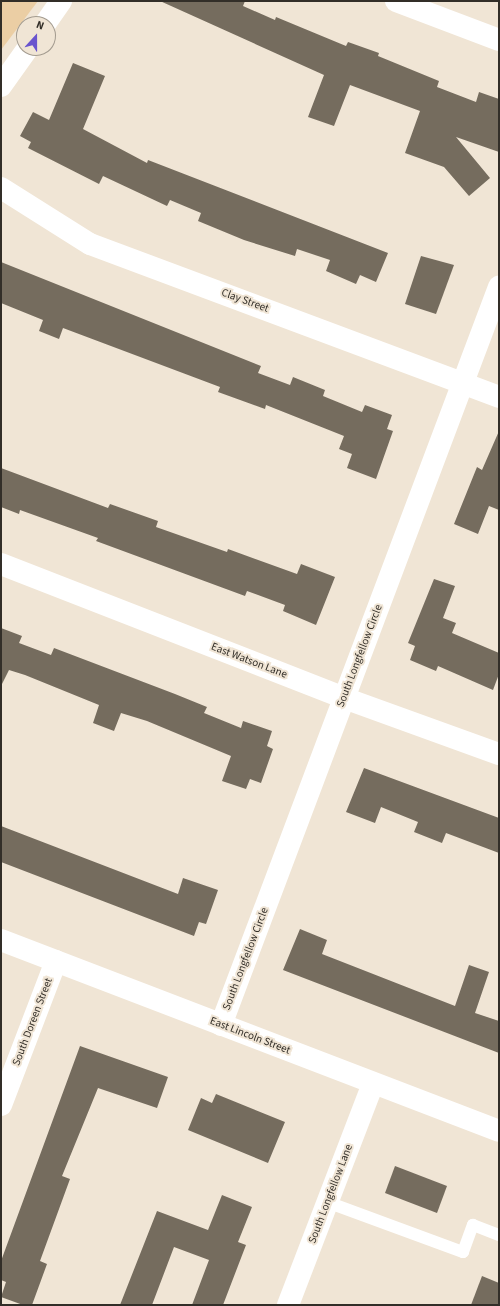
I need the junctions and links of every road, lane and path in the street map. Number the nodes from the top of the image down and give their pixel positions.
1 (61, 1) edge
2 (396, 1) edge
3 (51, 16) edge
4 (499, 40) edge
5 (22, 56) edge
6 (1, 86) edge
7 (1, 188) edge
8 (499, 287) edge
9 (463, 384) junction
10 (499, 397) edge
11 (1, 564) edge
12 (344, 698) junction
13 (499, 754) edge
14 (1, 940) edge
15 (56, 961) junction
16 (221, 1025) junction
17 (373, 1084) junction
18 (1, 1105) edge
19 (499, 1131) edge
20 (327, 1202) junction
21 (499, 1235) edge
22 (288, 1305) edge

1 - 3 street
2 - 4 street
5 - 6 street
7 - 9 street, Clay Street
8 - 9 street, South Longfellow Circle
9 - 10 street, Clay Street
9 - 12 street, South Longfellow Circle
11 - 12 street, East Watson Lane
12 - 13 street, East Watson Lane
12 - 16 street, South Longfellow Circle
14 - 15 street, East Lincoln Street
15 - 16 street, East Lincoln Street
15 - 18 street, South Doreen Street
16 - 17 street, East Lincoln Street
17 - 19 street, East Lincoln Street
17 - 20 street, South Longfellow Lane
20 - 21 lane
20 - 22 street, South Longfellow Lane

